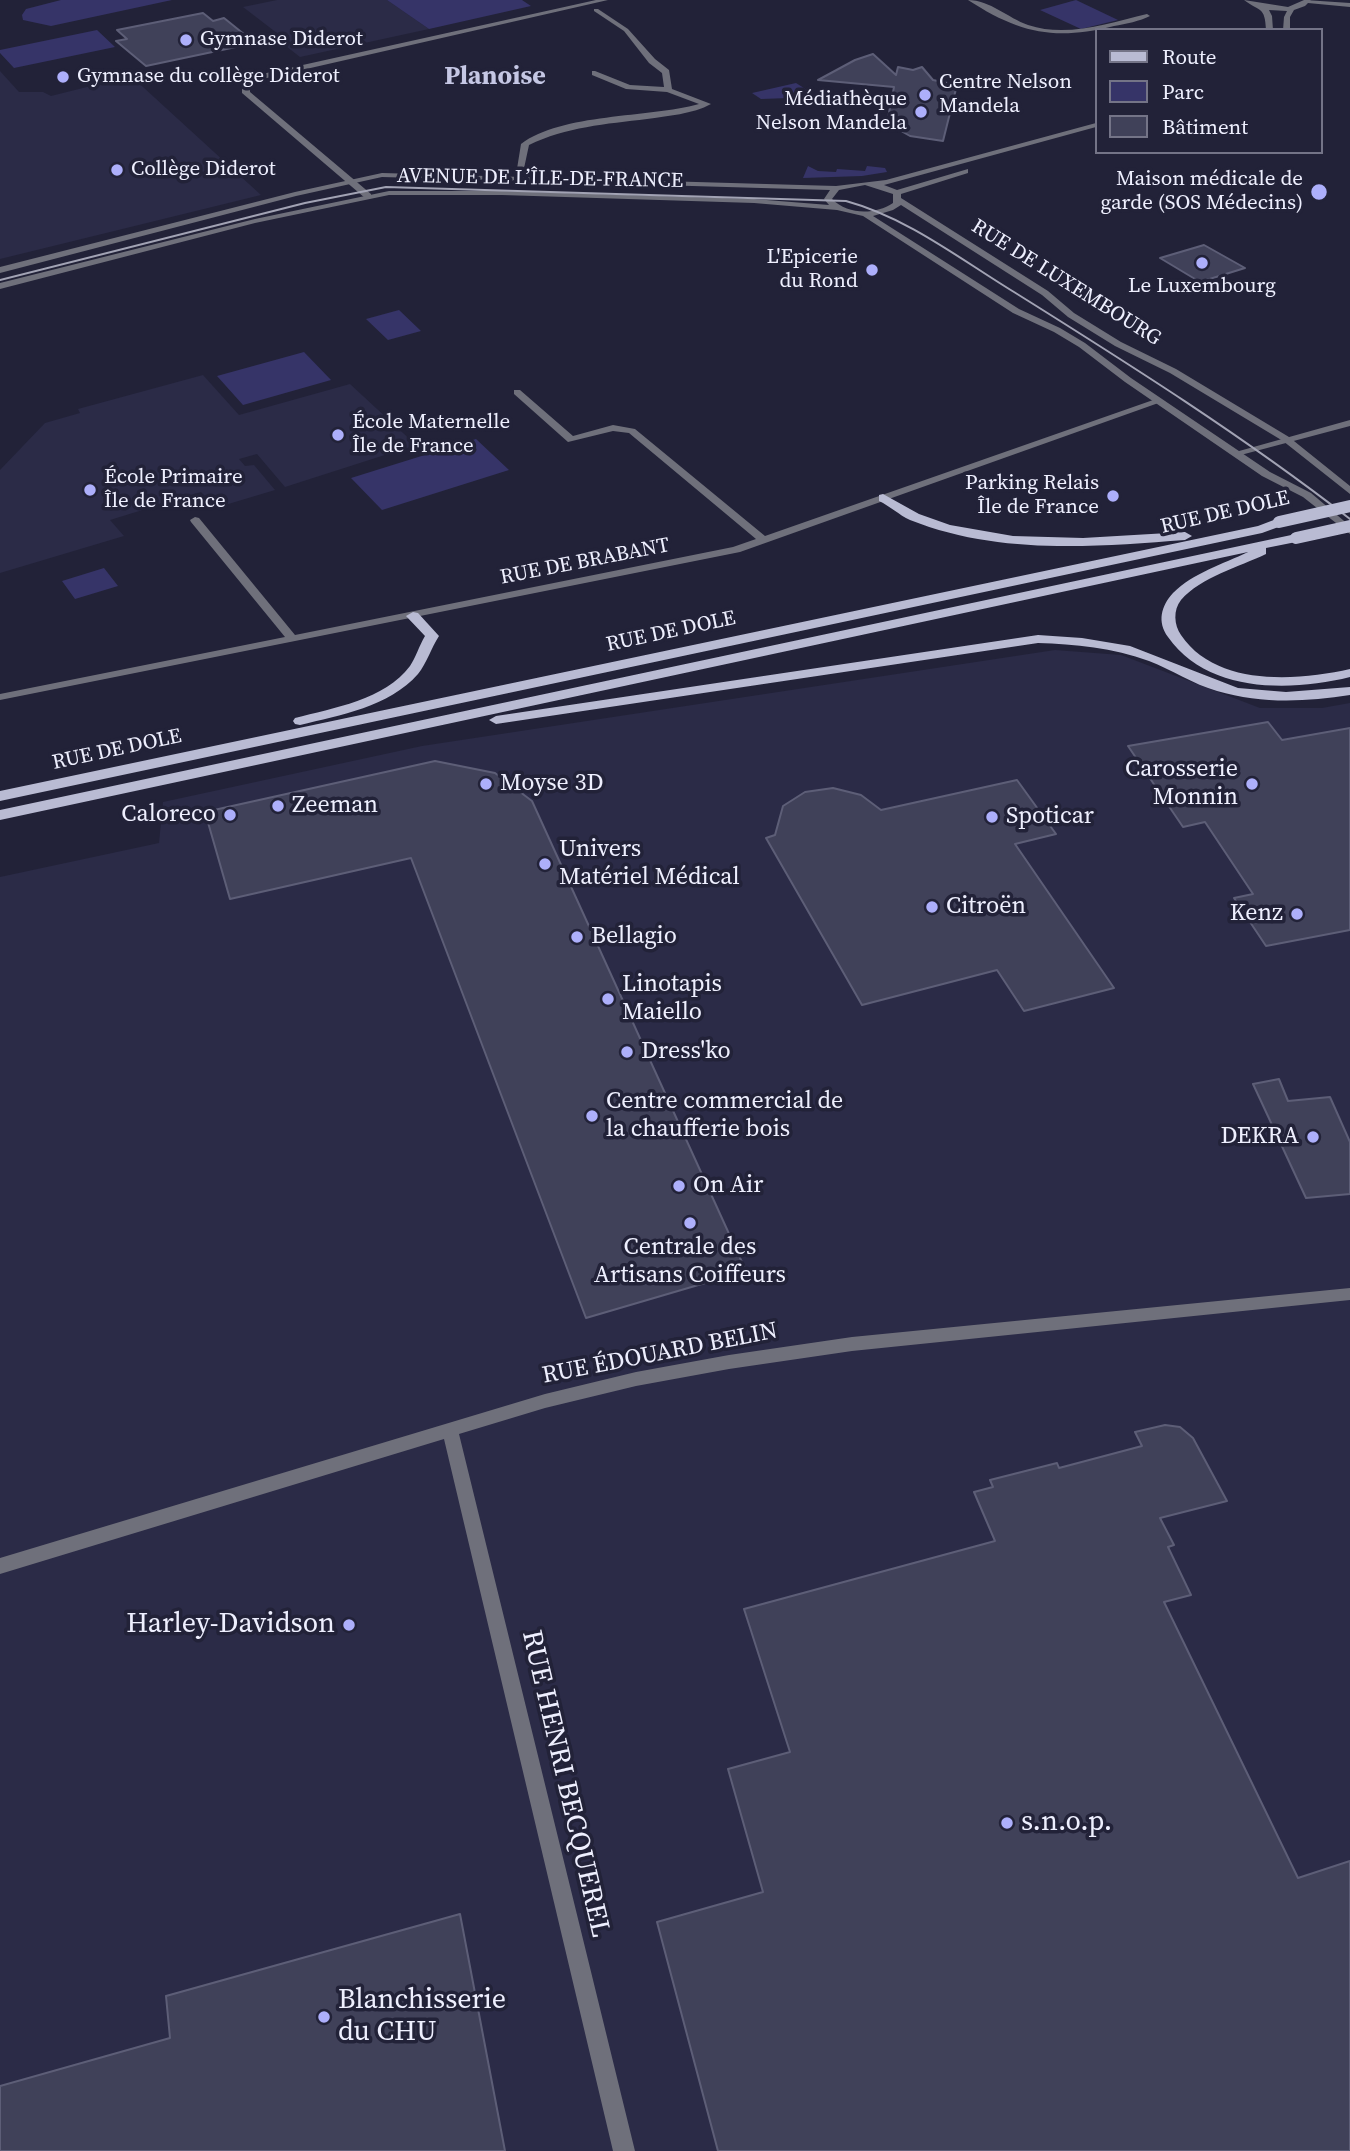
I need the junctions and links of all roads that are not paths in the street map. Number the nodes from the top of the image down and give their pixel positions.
1 (605, 0) edge
2 (971, 0) edge
3 (1247, 0) edge
4 (1308, 0) edge
5 (1350, 5) edge
6 (1264, 7) junction
7 (1292, 8) junction
8 (596, 10) dead end
9 (1147, 16) dead end
10 (1098, 28) edge
11 (1269, 28) edge
12 (1286, 28) edge
13 (1094, 29) edge
14 (595, 74) dead end
15 (668, 90) junction
16 (1094, 126) edge
17 (1094, 134) edge
18 (519, 173) dead end
19 (350, 181) junction
20 (865, 183) junction
21 (836, 188) junction
22 (368, 196) junction
23 (898, 197) junction
24 (838, 208) junction
25 (863, 213) junction
26 (0, 270) edge
27 (0, 286) edge
28 (517, 392) dead end
29 (1159, 401) junction
30 (1350, 423) edge
31 (1286, 439) junction
32 (1237, 453) junction
33 (1350, 491) edge
34 (883, 498) junction
35 (1350, 506) edge
36 (195, 520) dead end
37 (1262, 529) junction
38 (1350, 529) edge
39 (1290, 539) junction
40 (764, 541) junction
41 (413, 616) junction
42 (293, 639) junction
43 (1350, 673) edge
44 (1350, 691) edge
45 (0, 697) edge
46 (333, 744) junction
47 (147, 765) junction
48 (0, 796) edge
49 (0, 815) edge
50 (1350, 1294) edge
51 (450, 1430) junction
52 (0, 1566) edge
53 (624, 2151) edge

1 - 19 street
2 - 13 street
3 - 6 street
4 - 5 street
4 - 7 street
6 - 7 street
6 - 11 street
7 - 12 street
8 - 15 street
9 - 10 street
14 - 15 street
15 - 18 street
16 - 20 street, AVENUE DE L’ÎLE-DE-FRANCE
17 - 23 street
19 - 21 street, AVENUE DE L’ÎLE-DE-FRANCE
19 - 22 street
19 - 26 street, AVENUE DE L’ÎLE-DE-FRANCE
20 - 21 street, AVENUE DE L’ÎLE-DE-FRANCE
20 - 23 street, RUE DE LUXEMBOURG
21 - 24 street
22 - 24 street, AVENUE DE L’ÎLE-DE-FRANCE
22 - 27 street, AVENUE DE L’ÎLE-DE-FRANCE
23 - 25 street
23 - 31 street, RUE DE LUXEMBOURG
24 - 25 street, AVENUE DE L’ÎLE-DE-FRANCE
25 - 29 street, RUE DE LUXEMBOURG
28 - 40 street
29 - 32 street, RUE DE LUXEMBOURG
29 - 34 street, RUE DE BRABANT
30 - 31 street
31 - 32 street
31 - 33 street, RUE DE LUXEMBOURG
32 - 38 street, RUE DE LUXEMBOURG
34 - 37 main road
34 - 40 street, RUE DE BRABANT
35 - 37 main road, RUE DE DOLE, bridge
36 - 42 street
37 - 47 main road, RUE DE DOLE
38 - 39 main road, RUE DE DOLE, bridge
39 - 43 main road
39 - 46 main road, RUE DE DOLE
40 - 41 street, RUE DE BRABANT
41 - 42 street, RUE DE BRABANT
41 - 47 main road
42 - 45 street, RUE DE BRABANT
44 - 46 main road
46 - 49 main road, RUE DE DOLE
47 - 48 main road, RUE DE DOLE
50 - 51 street, RUE ÉDOUARD BELIN
51 - 52 street, RUE ÉDOUARD BELIN
51 - 53 street, RUE HENRI BECQUEREL

